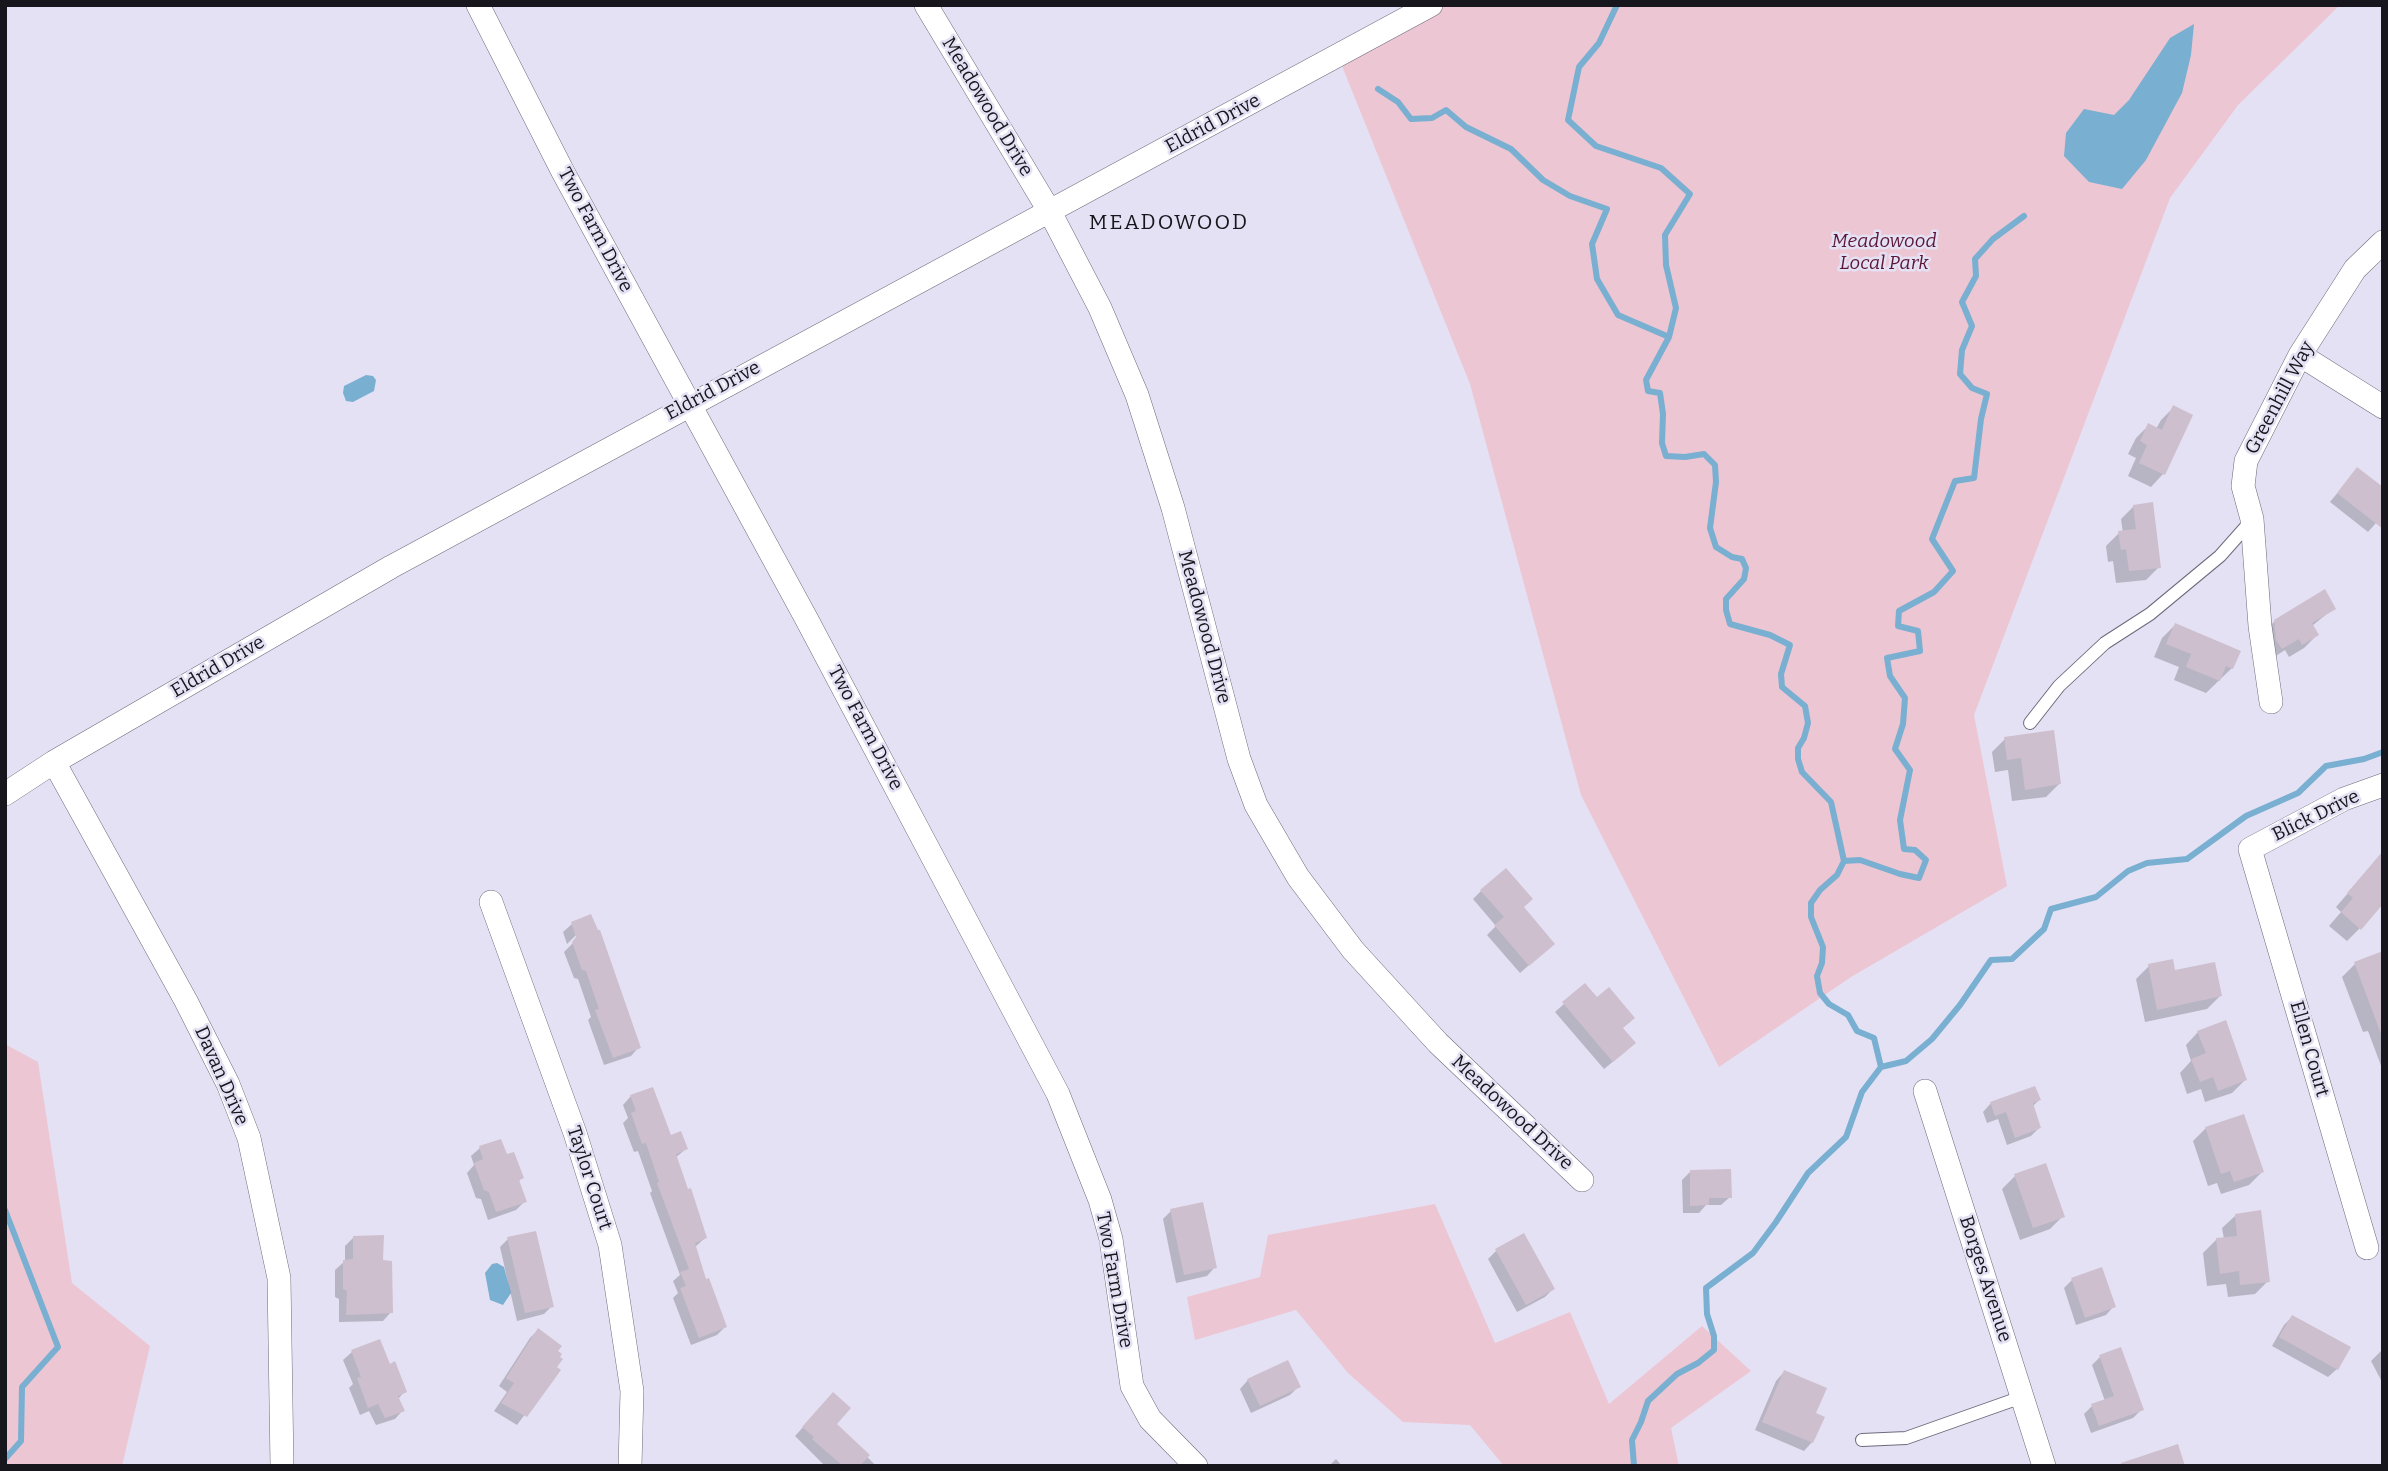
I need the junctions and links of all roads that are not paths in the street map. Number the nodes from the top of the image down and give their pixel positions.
1 (478, 5) edge
2 (926, 5) edge
3 (1431, 5) edge
4 (1050, 212) junction
5 (2383, 242) edge
6 (2300, 355) junction
7 (689, 404) junction
8 (2383, 407) edge
9 (2252, 519) junction
10 (2271, 702) dead end
11 (2030, 723) dead end
12 (54, 762) junction
13 (2383, 785) edge
14 (5, 794) edge
15 (2250, 849) joint
16 (491, 902) dead end
17 (1926, 1091) dead end
18 (1582, 1180) dead end
19 (2367, 1248) dead end
20 (2022, 1397) junction
21 (1862, 1440) dead end
22 (282, 1466) edge
23 (630, 1466) edge
24 (1196, 1466) edge
25 (2045, 1466) edge

1 - 7 street, Two Farm Drive
2 - 4 street, Meadowood Drive
3 - 4 street, Eldrid Drive
4 - 7 street, Eldrid Drive
4 - 18 street, Meadowood Drive
5 - 6 street, Greenhill Way
6 - 8 street
6 - 9 street, Greenhill Way
7 - 12 street, Eldrid Drive
7 - 24 street, Two Farm Drive
9 - 10 street, Greenhill Way
9 - 11 lane
12 - 14 street, Eldrid Drive
12 - 22 street, Davan Drive
13 - 15 street, Blick Drive
15 - 19 street, Ellen Court
16 - 23 street, Taylor Court
17 - 20 street, Borges Avenue
20 - 21 lane
20 - 25 street, Borges Avenue

